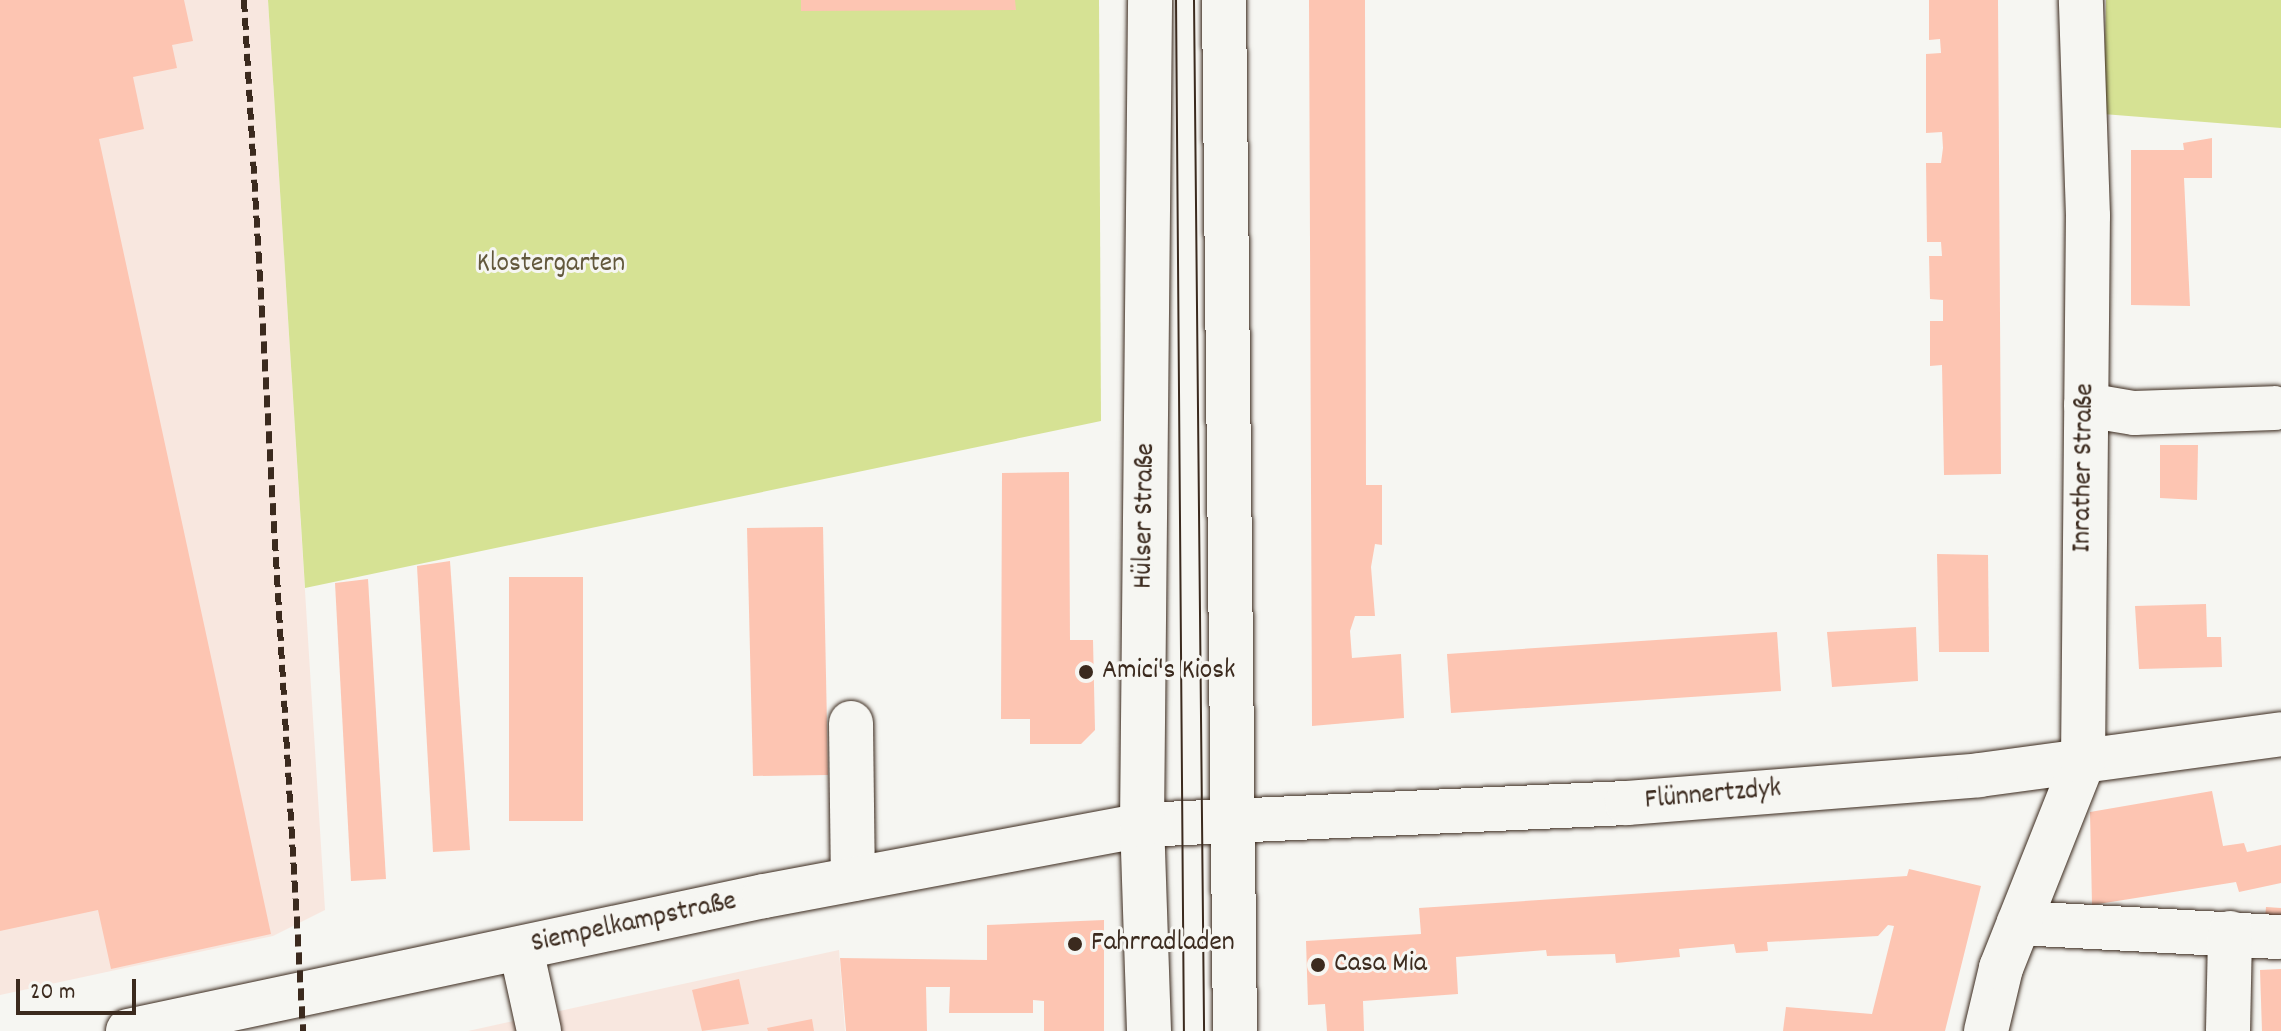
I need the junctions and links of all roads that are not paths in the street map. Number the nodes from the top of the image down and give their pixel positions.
1 (1150, 0) edge
2 (1224, 0) edge
3 (2081, 0) edge
4 (2086, 405) junction
5 (2274, 408) dead end
6 (851, 723) dead end
7 (2281, 734) edge
8 (2083, 762) junction
9 (1235, 823) junction
10 (1142, 825) junction
11 (853, 879) junction
12 (2019, 923) junction
13 (2230, 933) junction
14 (2281, 937) edge
15 (521, 949) junction
16 (128, 1031) edge
17 (539, 1031) edge
18 (1149, 1031) edge
19 (1235, 1031) edge
20 (1986, 1031) edge
21 (2228, 1031) edge

1 - 10 street, Hülser Straße
2 - 9 street
3 - 4 street, Inrather Straße
4 - 5 street
4 - 8 street, Inrather Straße
6 - 11 street
7 - 8 street, Flünnertzdyk
8 - 9 street, Flünnertzdyk
8 - 12 street, Inrather Straße
9 - 10 street, Flünnertzdyk
9 - 19 street
10 - 11 street, Siempelkampstraße
10 - 18 street, Hülser Straße
11 - 15 street, Siempelkampstraße
12 - 13 street
12 - 20 street, Inrather Straße
13 - 14 street
13 - 21 street
15 - 16 street, Siempelkampstraße
15 - 17 street

